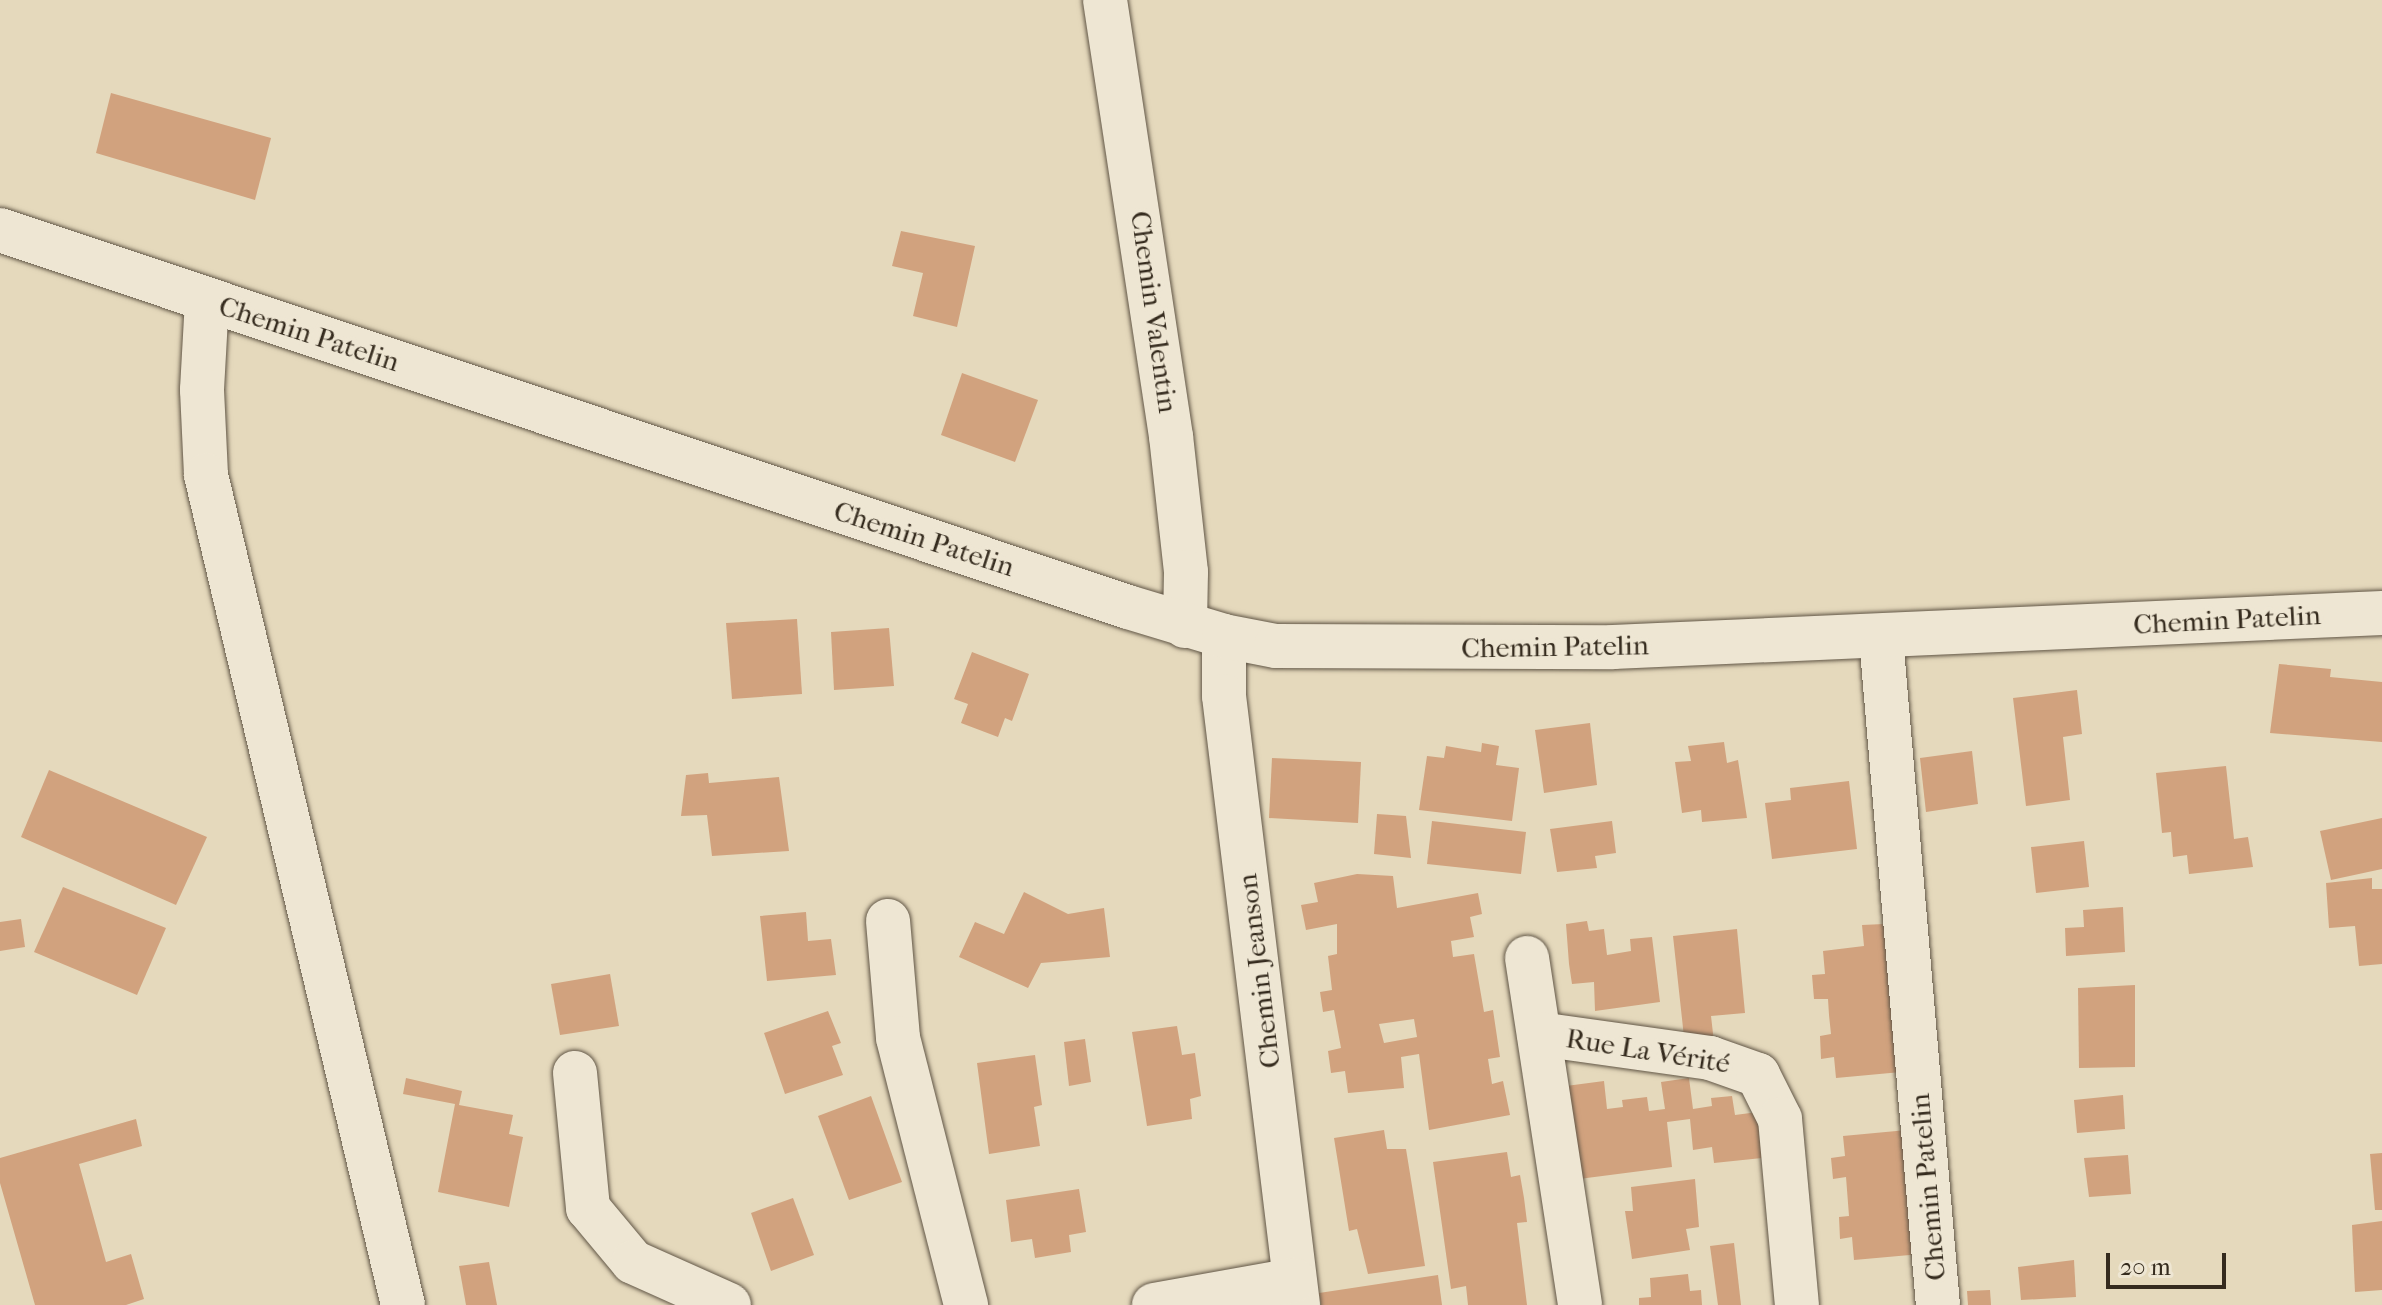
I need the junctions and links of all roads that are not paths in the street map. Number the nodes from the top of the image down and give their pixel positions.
1 (1105, 0) edge
2 (0, 230) edge
3 (207, 300) junction
4 (2382, 613) edge
5 (1204, 631) junction
6 (1881, 638) junction
7 (888, 921) dead end
8 (1527, 958) dead end
9 (1539, 1034) junction
10 (575, 1073) dead end
11 (1296, 1293) edge
12 (403, 1305) edge
13 (729, 1305) edge
14 (966, 1305) edge
15 (1154, 1305) edge
16 (1580, 1305) edge
17 (1797, 1305) edge
18 (1938, 1305) edge

1 - 5 street, Chemin Valentin
2 - 3 street, Chemin Patelin
3 - 5 street, Chemin Patelin
3 - 12 street
4 - 6 street, Chemin Patelin
5 - 6 street, Chemin Patelin
5 - 11 street, Chemin Jeanson
6 - 18 street, Chemin Patelin
7 - 14 street
8 - 9 street, Rue La Vérité
9 - 16 street, Rue La Vérité
9 - 17 street, Rue La Vérité
10 - 13 street
11 - 15 street

